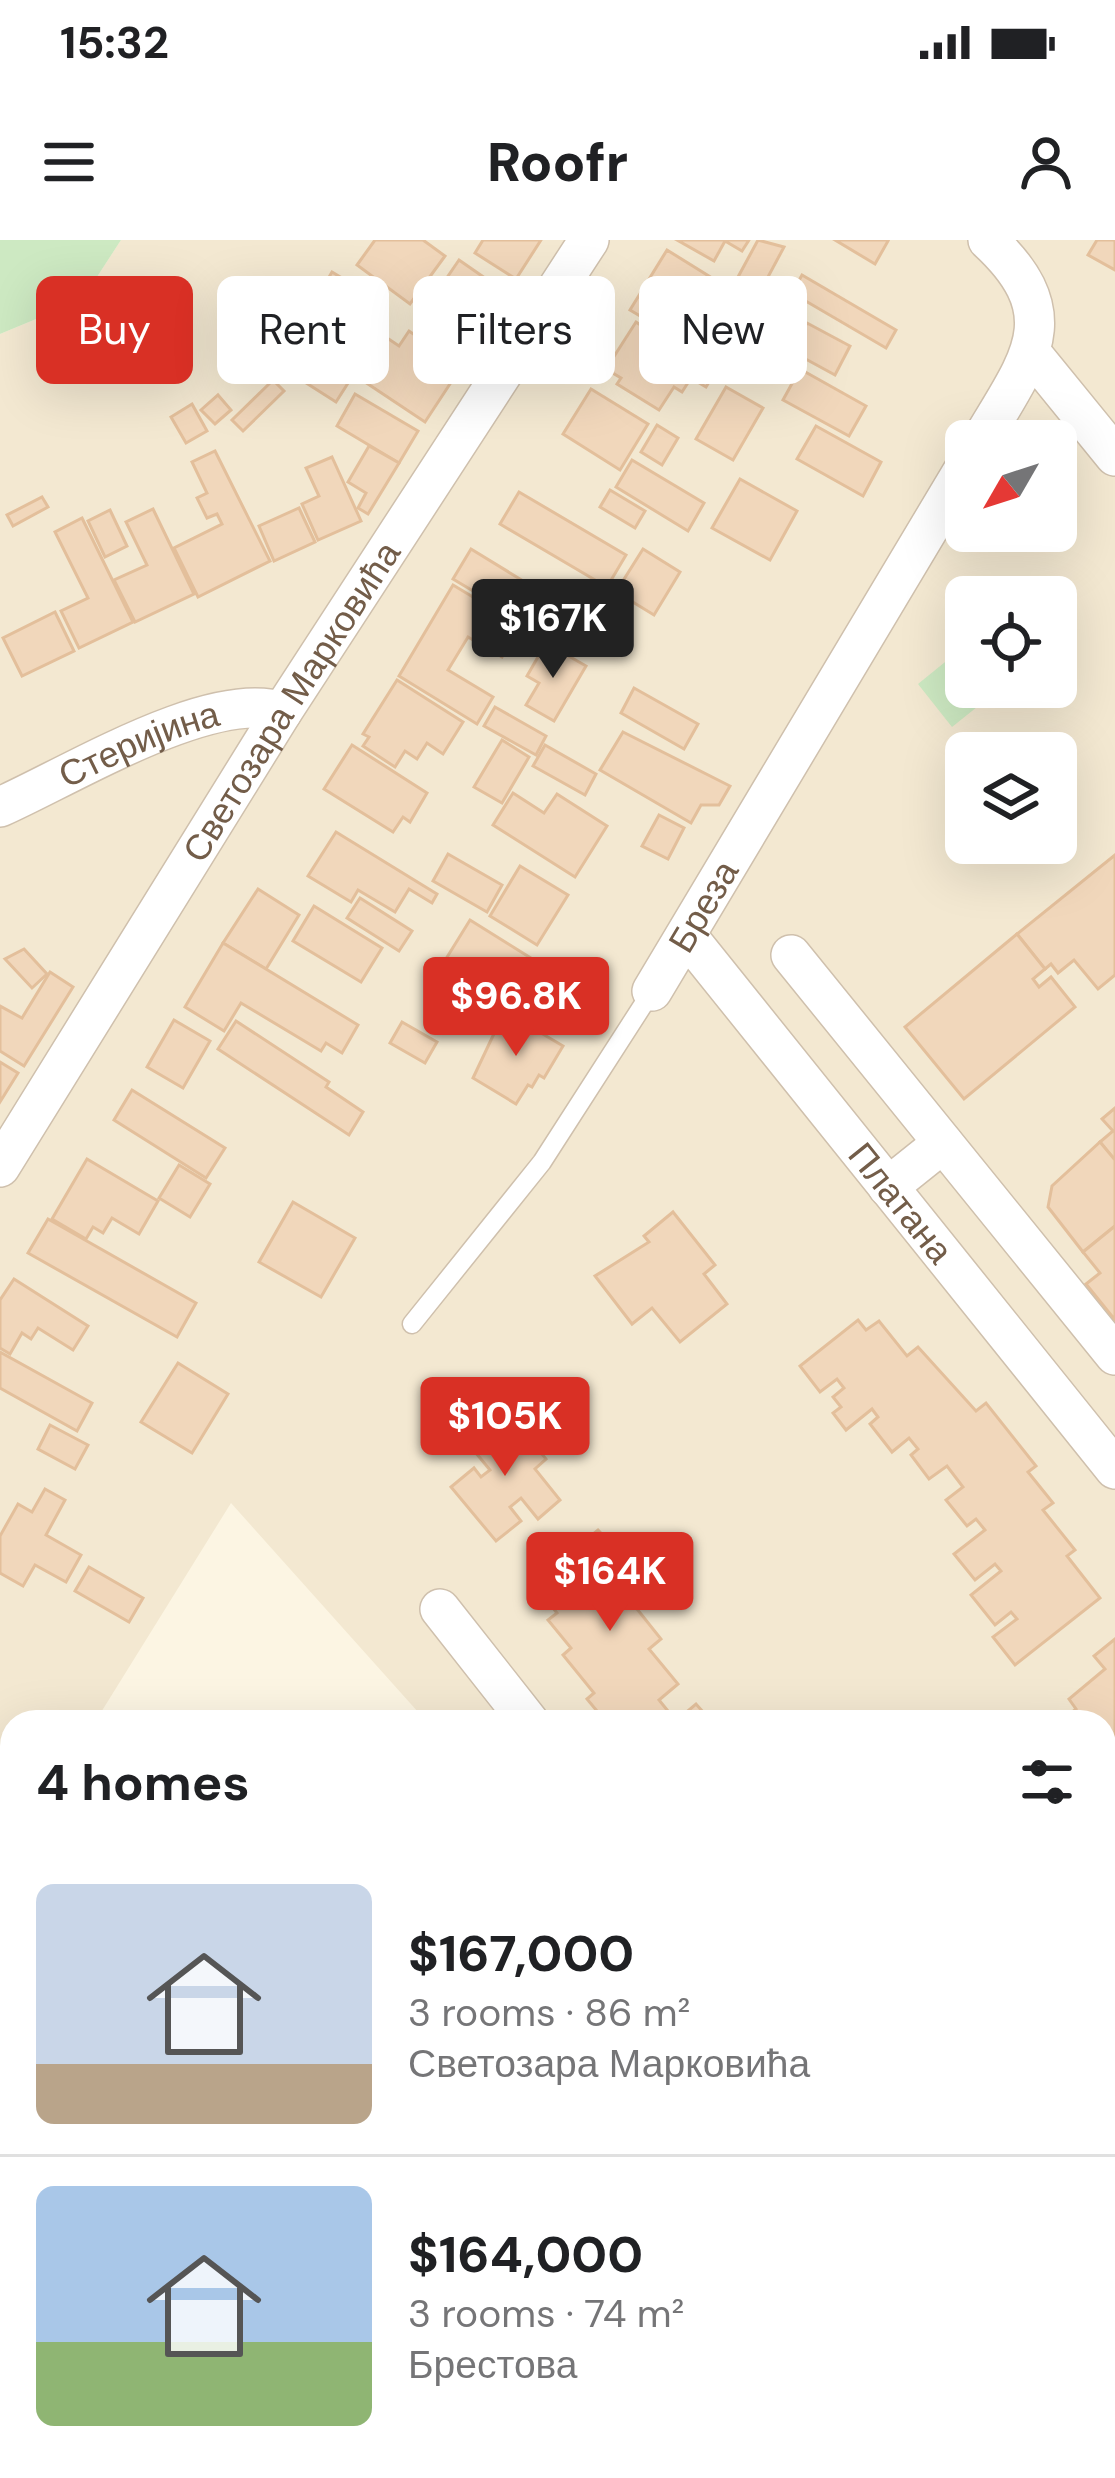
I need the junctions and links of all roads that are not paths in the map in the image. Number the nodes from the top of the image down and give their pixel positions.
1 (590, 240) edge
2 (988, 240) edge
3 (1032, 354) junction
4 (993, 420) edge
5 (1115, 456) edge
6 (945, 501) edge
7 (282, 712) junction
8 (0, 807) edge
9 (687, 936) junction
10 (791, 955) dead end
11 (652, 991) joint
12 (943, 1143) junction
13 (0, 1167) edge
14 (888, 1187) junction
15 (412, 1324) dead end
16 (1115, 1355) edge
17 (1115, 1469) edge
18 (440, 1609) dead end
19 (520, 1710) edge

1 - 7 street, Светозара Марковића
2 - 3 street
3 - 4 street
3 - 5 street
6 - 9 street, Бреза
7 - 8 street, Стеријина
7 - 13 street, Светозара Марковића
9 - 11 street, Бреза
9 - 14 street, Платана
10 - 12 street
11 - 15 lane, Бреза
12 - 14 street
12 - 16 street
14 - 17 street, Платана
18 - 19 street

